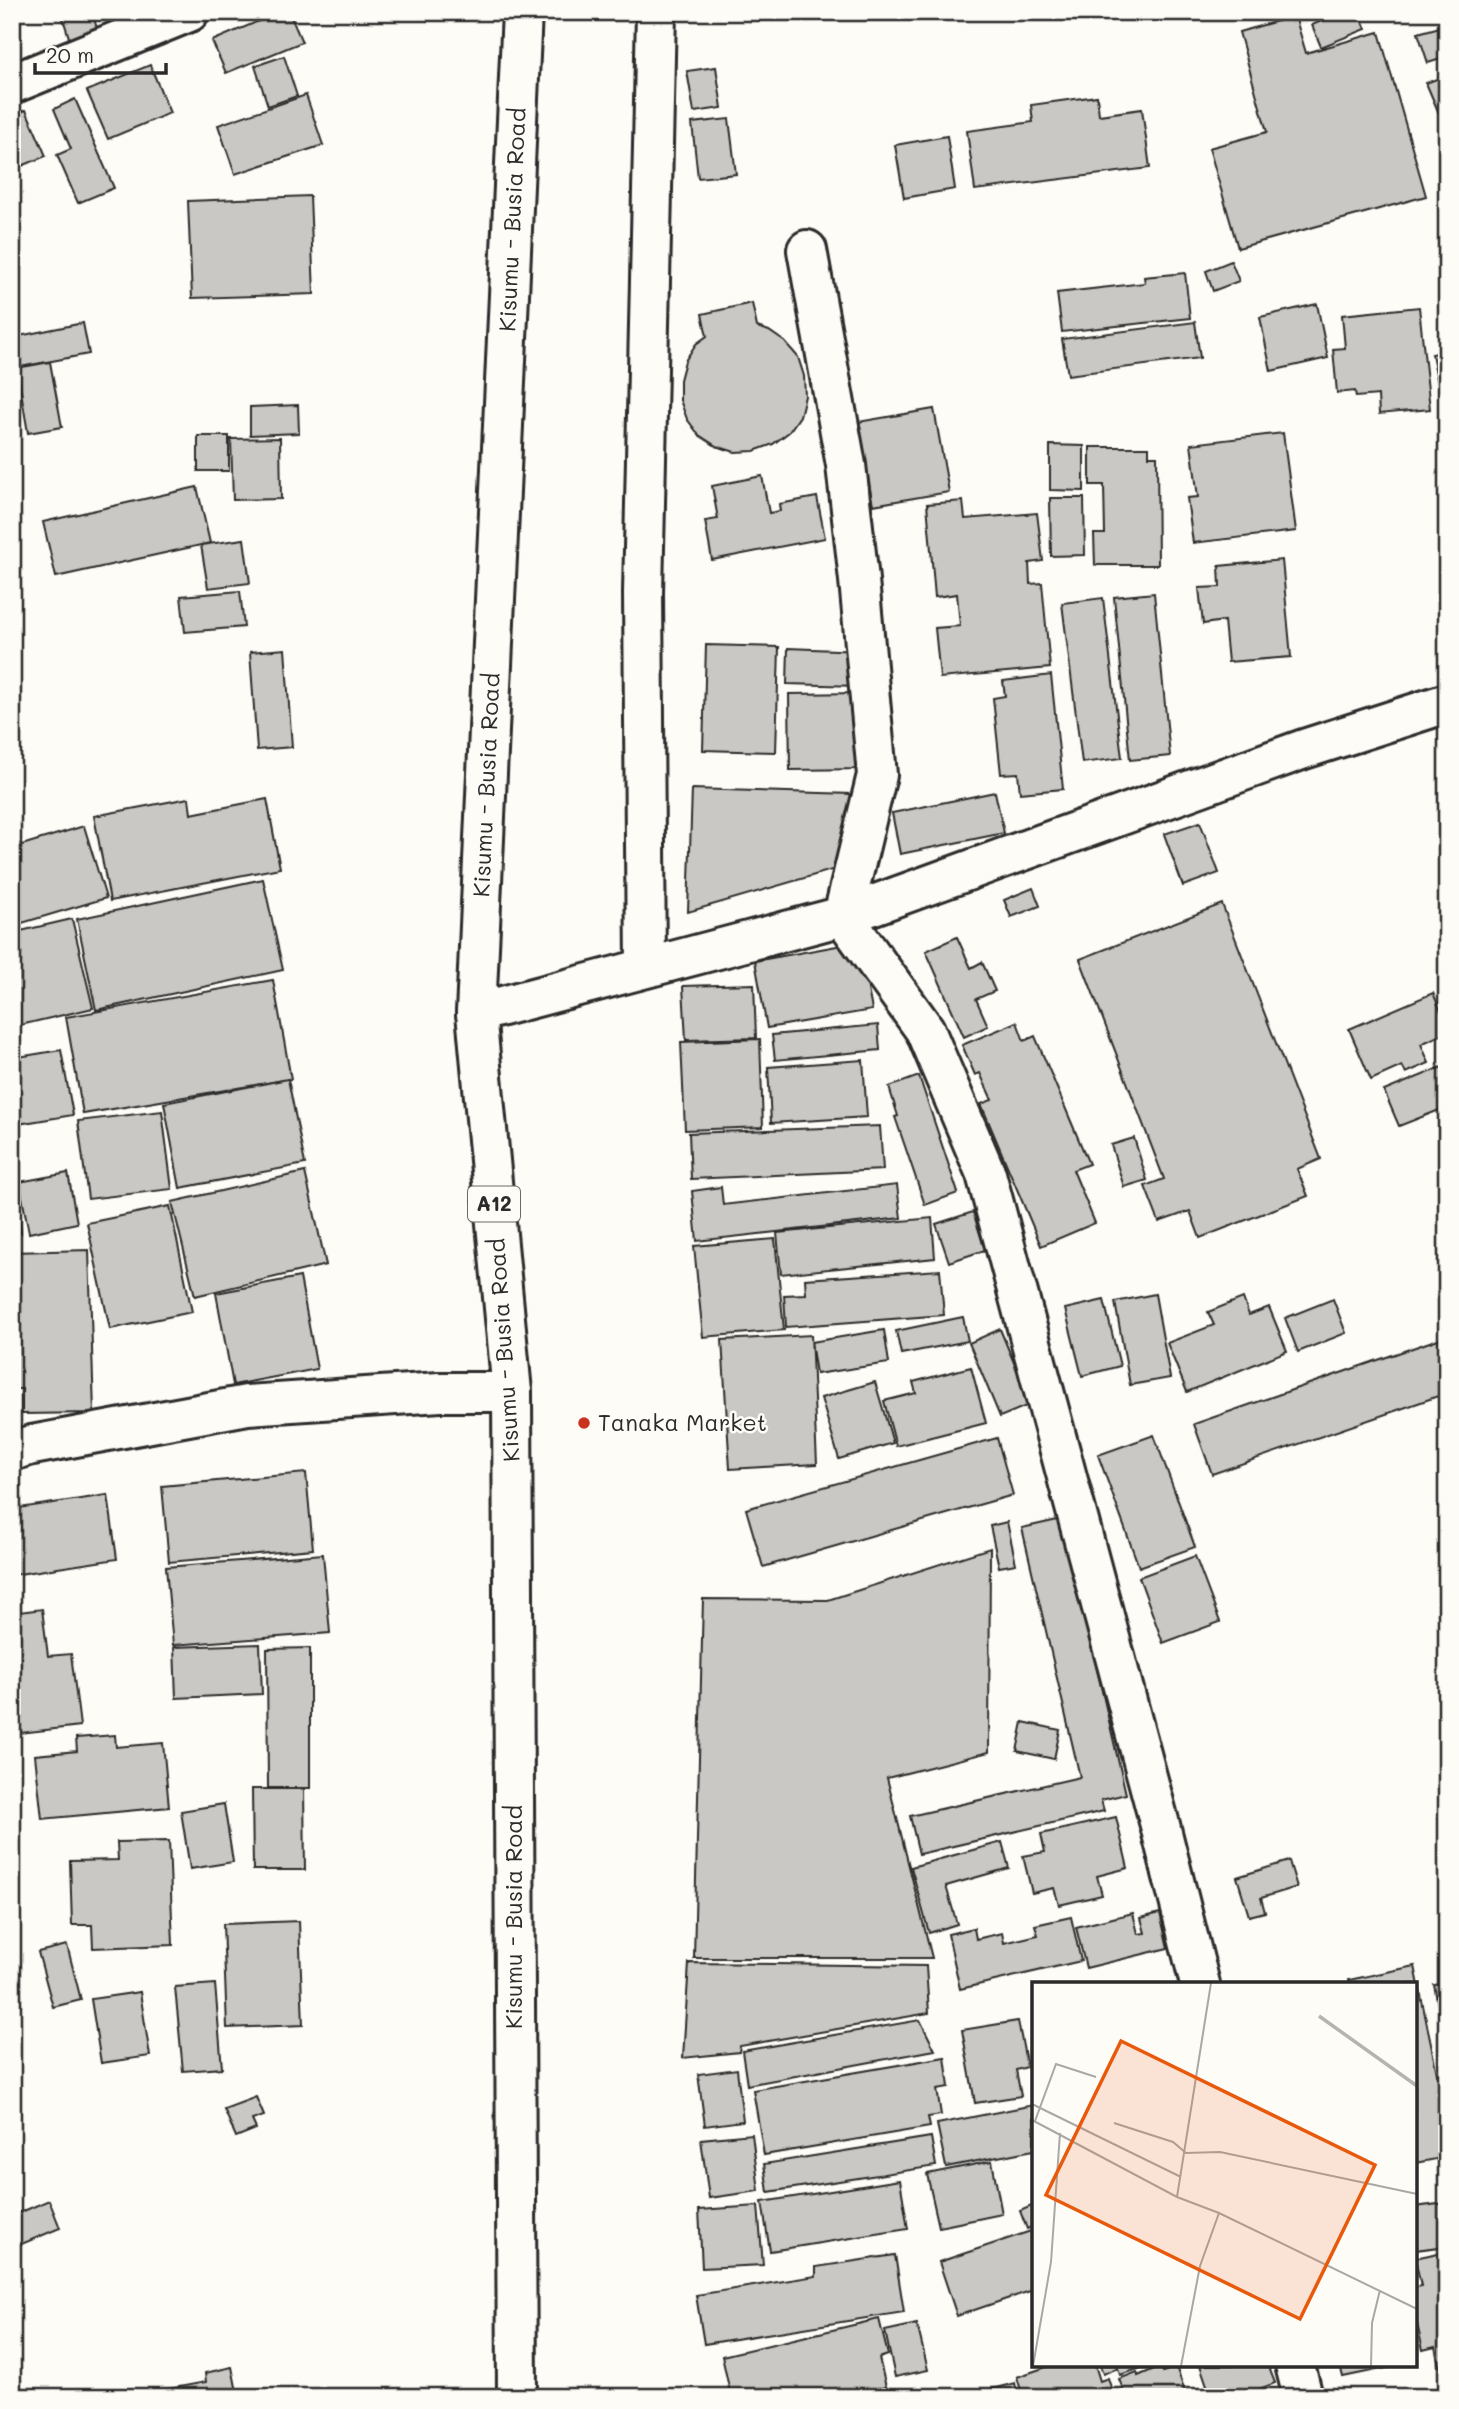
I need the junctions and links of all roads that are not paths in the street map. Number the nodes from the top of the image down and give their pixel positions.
1 (189, 12) edge
2 (522, 12) edge
3 (656, 12) edge
4 (12, 84) edge
5 (807, 250) dead end
6 (1447, 703) edge
7 (843, 916) junction
8 (646, 967) junction
9 (476, 1013) junction
10 (512, 1392) junction
11 (12, 1451) edge
12 (1199, 1982) edge
13 (1296, 2367) edge
14 (517, 2397) edge
15 (1303, 2397) edge

1 - 4 main road
2 - 9 main road, Kisumu - Busia Road / A12
3 - 8 main road
5 - 7 main road
6 - 7 main road
7 - 8 main road
7 - 12 main road
8 - 9 main road
9 - 10 main road, Kisumu - Busia Road / A12
10 - 11 main road
10 - 14 main road, Kisumu - Busia Road / A12
13 - 15 main road

